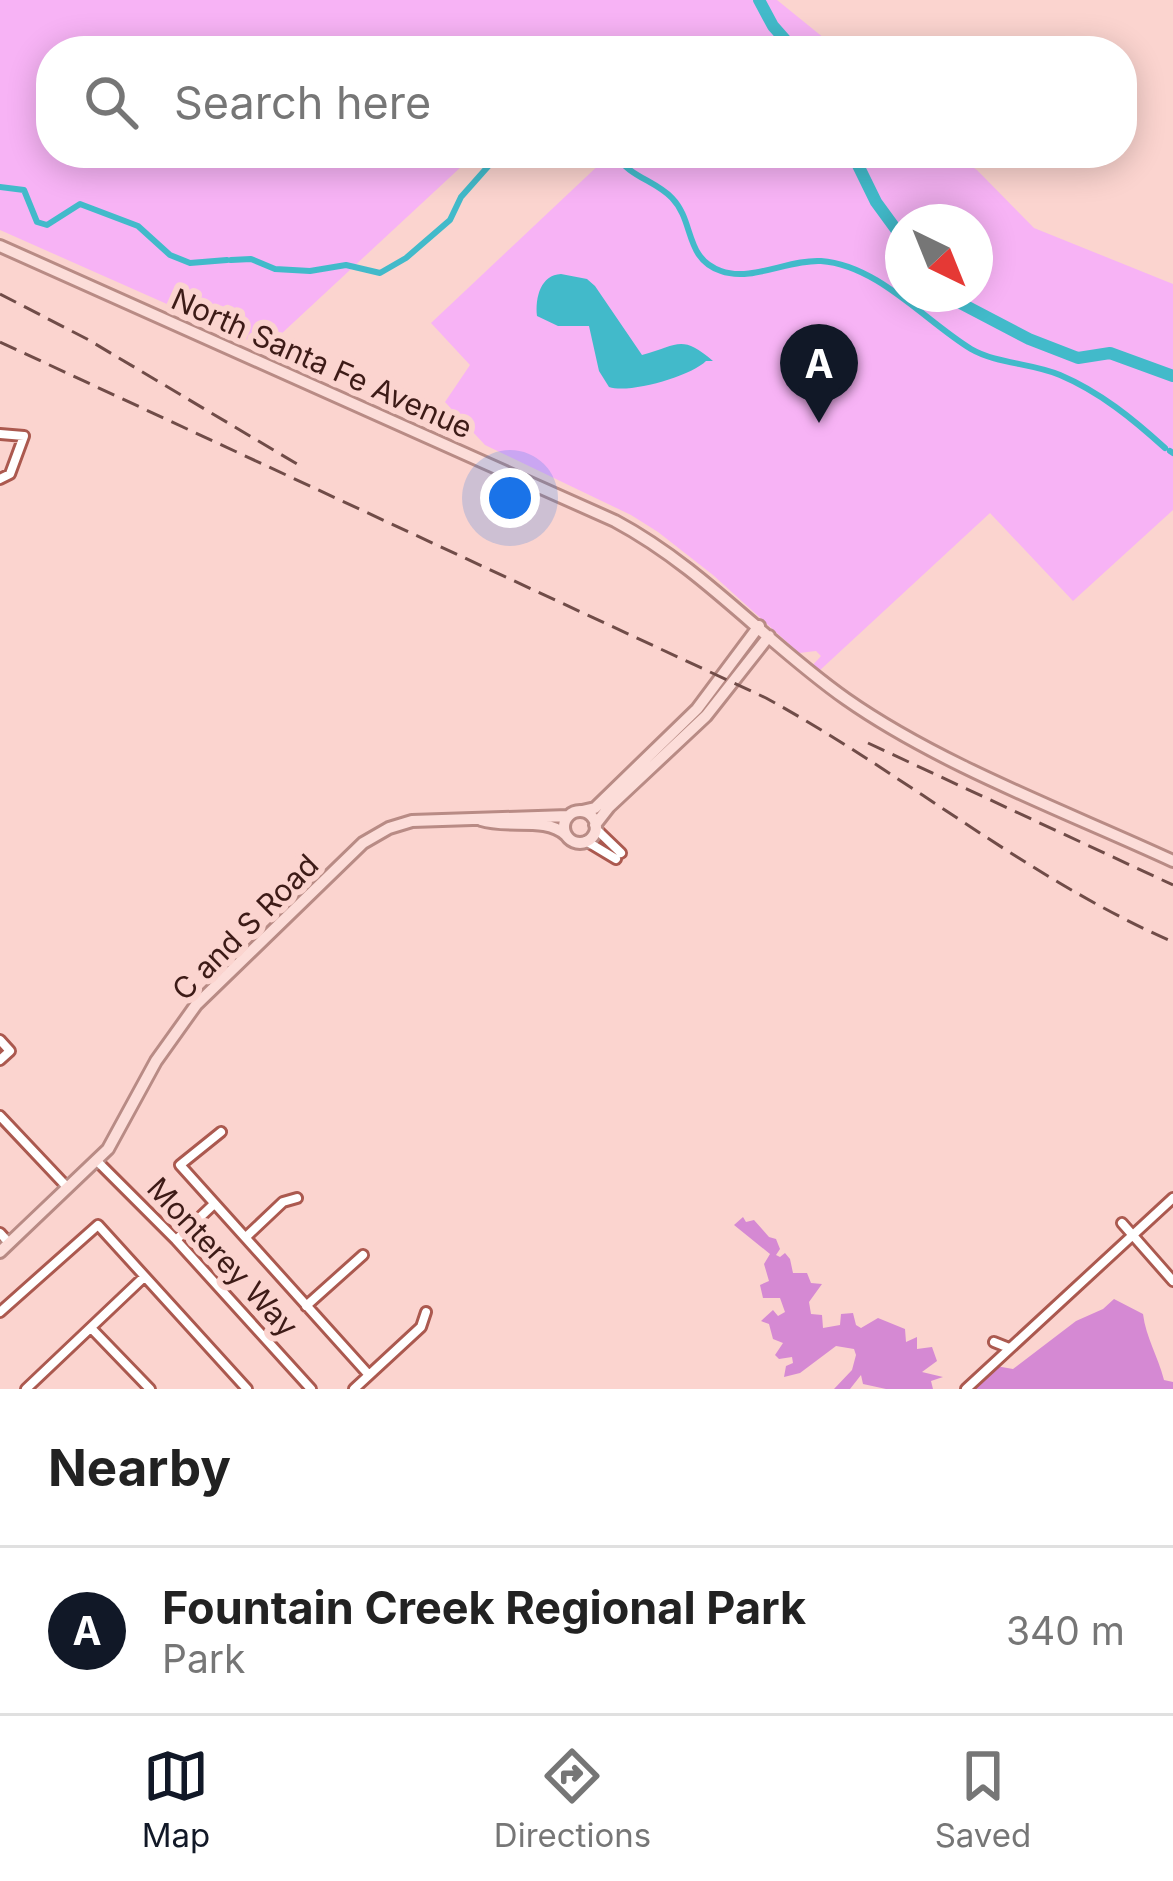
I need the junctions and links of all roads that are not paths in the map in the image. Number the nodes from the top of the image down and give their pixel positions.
1 (0, 246) edge
2 (0, 434) edge
3 (0, 479) edge
4 (764, 631) junction
5 (582, 811) junction
6 (568, 816) junction
7 (478, 819) junction
8 (596, 826) junction
9 (566, 835) junction
10 (586, 841) junction
11 (1173, 860) edge
12 (0, 1040) edge
13 (0, 1060) edge
14 (0, 1116) edge
15 (221, 1132) dead end
16 (97, 1161) junction
17 (68, 1188) junction
18 (297, 1198) dead end
19 (1173, 1198) edge
20 (214, 1204) junction
21 (1122, 1223) dead end
22 (0, 1233) edge
23 (1134, 1235) junction
24 (246, 1238) junction
25 (176, 1240) junction
26 (5, 1248) edge
27 (363, 1255) dead end
28 (144, 1277) junction
29 (1173, 1281) edge
30 (306, 1306) junction
31 (0, 1312) edge
32 (427, 1312) dead end
33 (92, 1329) junction
34 (994, 1342) dead end
35 (1009, 1348) junction
36 (369, 1375) junction
37 (141, 1379) junction
38 (26, 1389) edge
39 (130, 1389) edge
40 (150, 1389) edge
41 (248, 1389) edge
42 (311, 1389) edge
43 (354, 1389) edge
44 (966, 1389) edge

1 - 4 main road, North Santa Fe Avenue
2 - 3 street
4 - 5 main road
4 - 8 main road
4 - 11 main road, North Santa Fe Avenue
5 - 6 main road
5 - 8 main road
6 - 7 main road, C and S Road
6 - 9 main road
7 - 9 main road, C and S Road
7 - 16 main road, C and S Road
8 - 10 main road
8 - 10 street
9 - 10 main road
12 - 13 street
14 - 17 street
15 - 20 street
16 - 17 main road, C and S Road
16 - 25 street, Monterey Way
17 - 26 main road, C and S Road
18 - 24 street
19 - 23 street
20 - 24 street
20 - 25 street
21 - 23 street
22 - 26 street
23 - 29 street
23 - 35 street
24 - 30 street
25 - 42 street, Monterey Way
27 - 30 street
28 - 31 street
28 - 33 street
28 - 41 street
30 - 36 street
32 - 36 street
33 - 37 street
33 - 38 street
34 - 35 street
35 - 44 street
36 - 43 street
37 - 39 street
37 - 40 street

